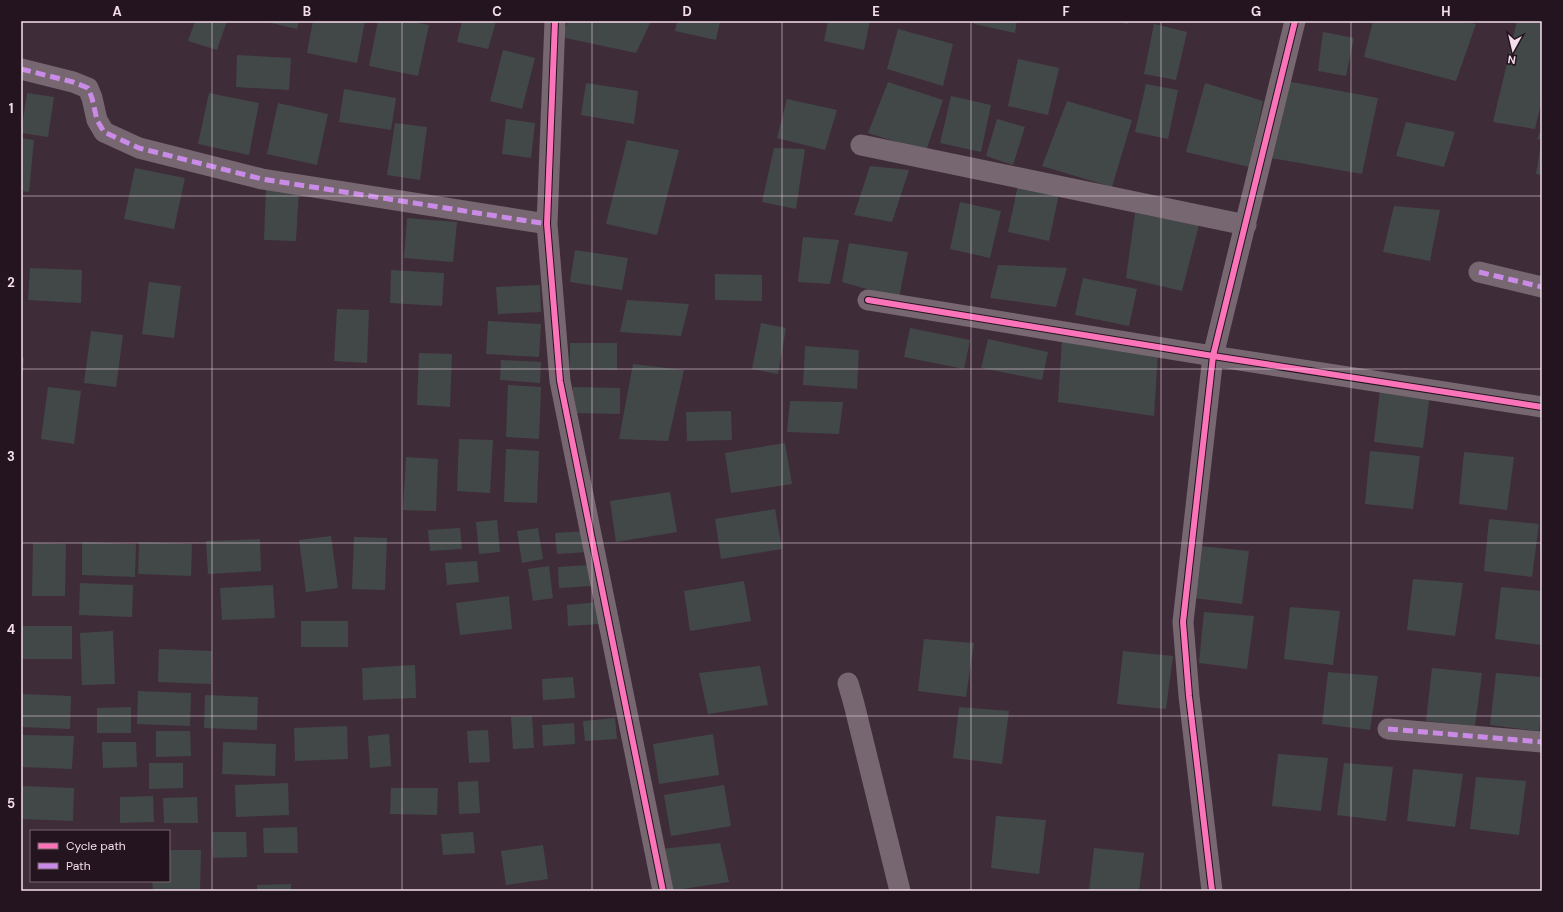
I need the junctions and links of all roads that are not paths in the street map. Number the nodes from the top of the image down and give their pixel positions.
1 (555, 21) edge
2 (1295, 21) edge
3 (21, 69) edge
4 (861, 145) dead end
5 (547, 224) junction
6 (1246, 225) junction
7 (1479, 272) dead end
8 (1542, 287) edge
9 (868, 300) dead end
10 (1213, 356) junction
11 (1542, 407) edge
12 (848, 683) dead end
13 (1388, 729) dead end
14 (1542, 742) edge
15 (663, 891) edge
16 (900, 891) edge
17 (1212, 891) edge

1 - 5 street
2 - 6 street
3 - 5 street
4 - 6 street
5 - 15 street
6 - 10 street
7 - 8 street
9 - 10 street
10 - 11 street
10 - 17 street
12 - 16 street
13 - 14 street

